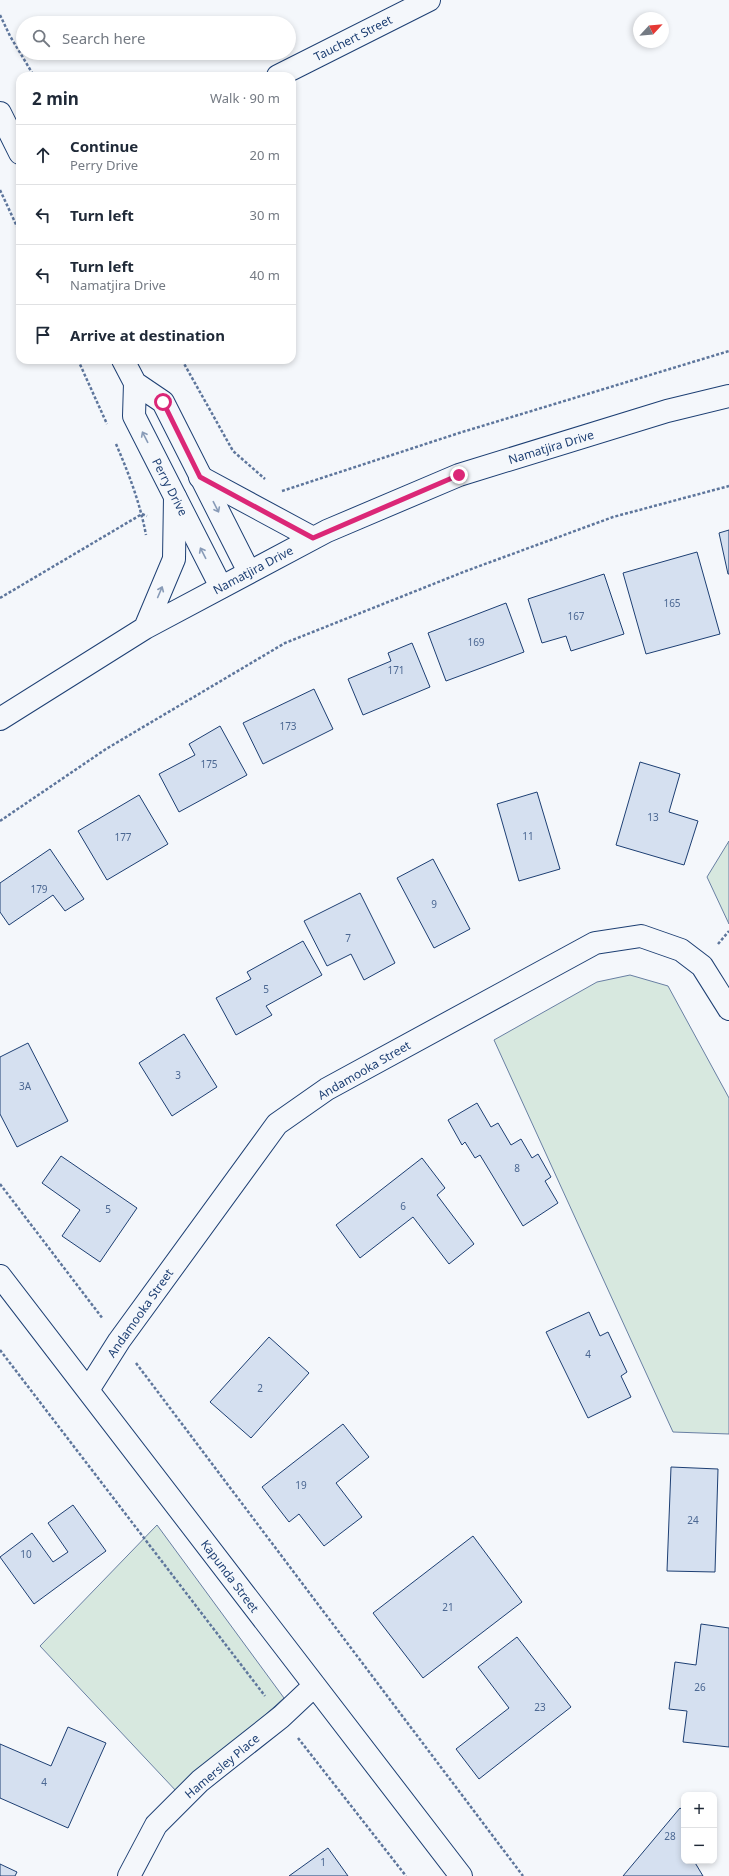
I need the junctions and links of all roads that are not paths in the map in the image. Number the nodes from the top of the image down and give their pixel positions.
1 (419, 2) edge
2 (286, 72) edge
3 (0, 113) edge
4 (16, 145) edge
5 (125, 364) edge
6 (135, 383) junction
7 (729, 396) edge
8 (200, 477) junction
9 (176, 508) junction
10 (313, 538) junction
11 (249, 572) junction
12 (221, 587) junction
13 (145, 628) junction
14 (0, 718) edge
15 (729, 1009) edge
16 (0, 1276) edge
17 (88, 1390) junction
18 (314, 1686) junction
19 (129, 1876) edge
20 (460, 1876) edge

1 - 2 street, Tauchert Street
3 - 4 street
5 - 6 street, Perry Drive
6 - 8 street, Perry Drive
9 -> 6 street, Perry Drive
7 - 10 street, Namatjira Drive
8 - 10 street
8 -> 11 street, Perry Drive
12 -> 9 street, Perry Drive
13 -> 9 street
10 - 11 street, Namatjira Drive
11 - 12 street, Namatjira Drive
12 - 13 street, Namatjira Drive
13 - 14 street, Namatjira Drive
15 - 17 street, Andamooka Street
16 - 17 street, Kapunda Street
17 - 18 street, Kapunda Street
18 - 19 street, Hamersley Place
18 - 20 street, Kapunda Street

